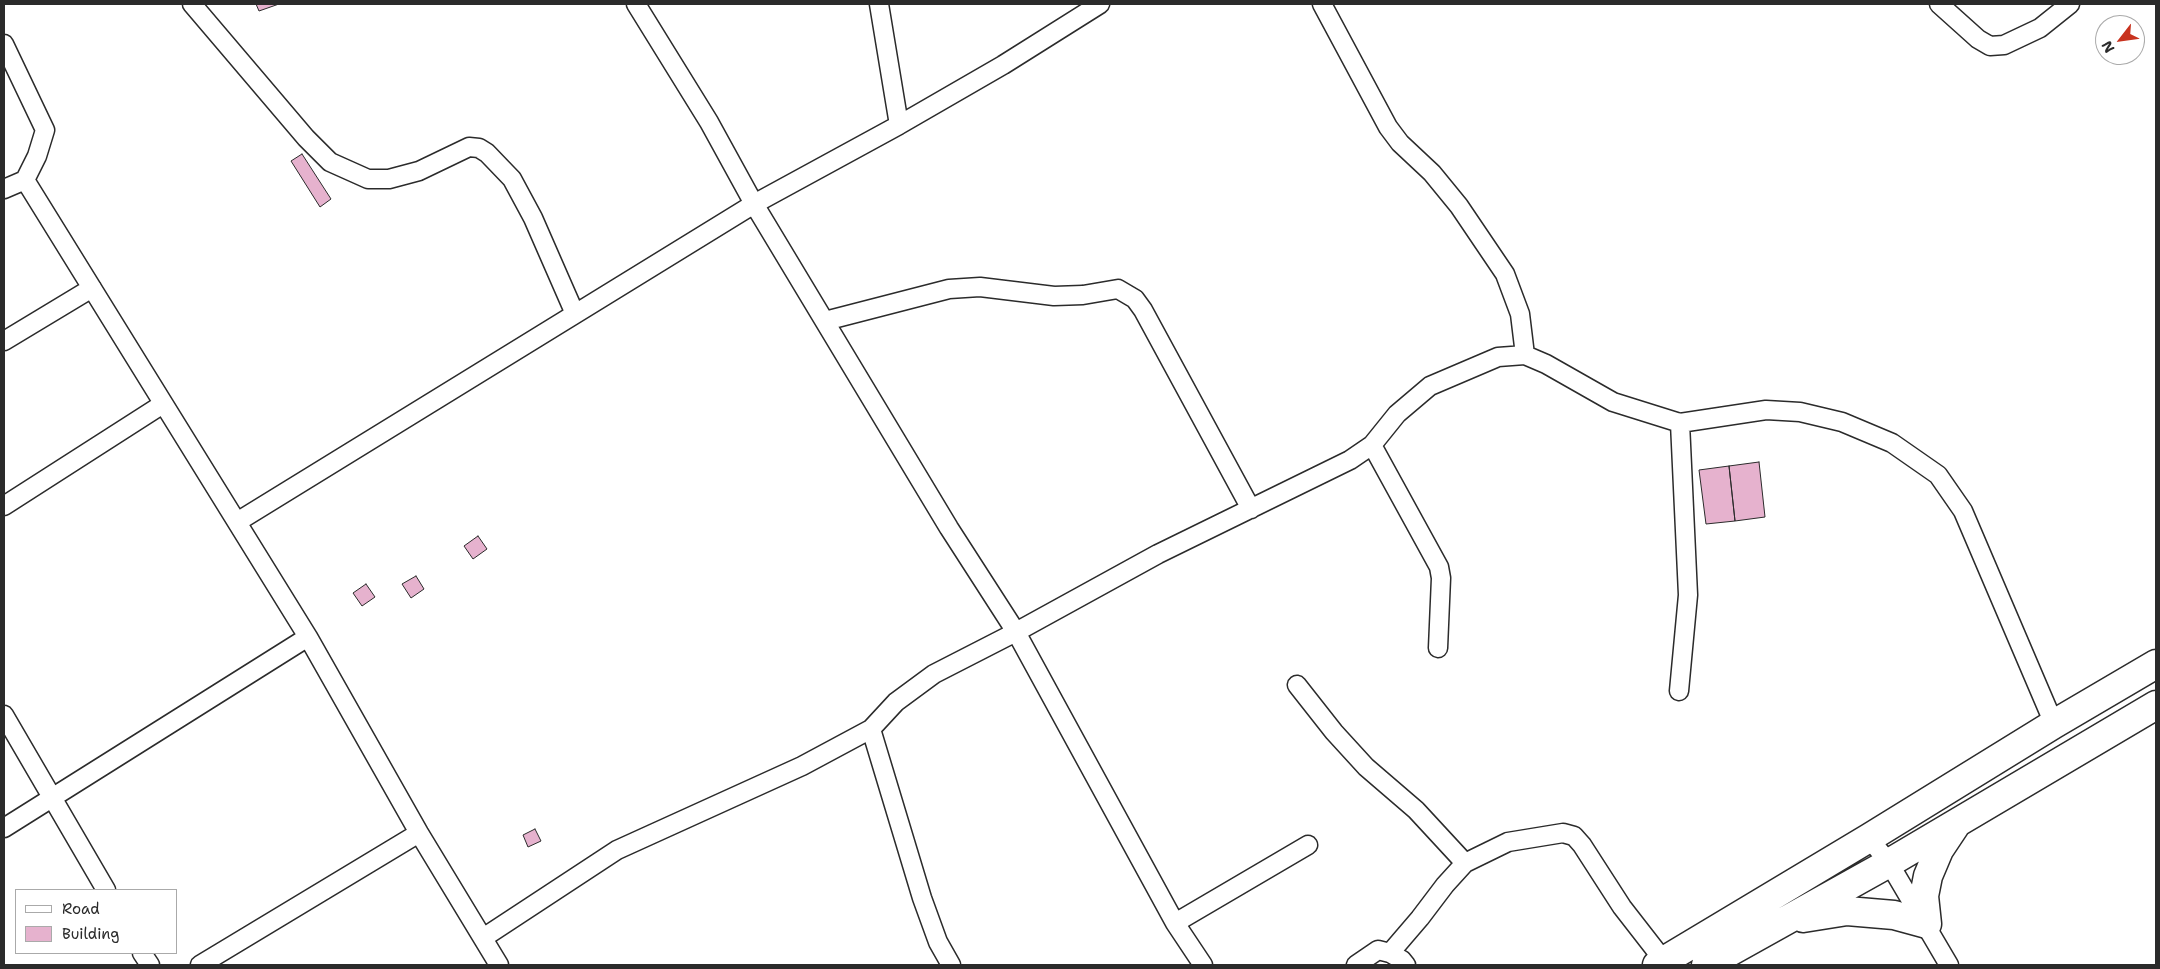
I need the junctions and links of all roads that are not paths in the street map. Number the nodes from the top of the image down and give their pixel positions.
1 (192, 4) edge
2 (636, 4) edge
3 (879, 4) edge
4 (1322, 4) edge
5 (1939, 4) edge
6 (2070, 4) edge
7 (1096, 5) edge
8 (4, 44) edge
9 (899, 125) junction
10 (25, 180) junction
11 (4, 188) edge
12 (754, 204) junction
13 (92, 288) junction
14 (575, 314) junction
15 (824, 321) junction
16 (4, 341) edge
17 (1525, 355) junction
18 (163, 404) junction
19 (1680, 423) junction
20 (1372, 445) junction
21 (4, 506) edge
22 (1251, 509) junction
23 (237, 522) junction
24 (1016, 632) junction
25 (308, 637) junction
26 (1438, 648) dead end
27 (2156, 664) edge
28 (1297, 685) dead end
29 (1679, 691) dead end
30 (2156, 705) edge
31 (4, 715) edge
32 (2054, 724) junction
33 (871, 728) junction
34 (52, 798) junction
35 (1957, 823) junction
36 (4, 828) edge
37 (419, 833) junction
38 (1869, 838) junction
39 (1308, 845) dead end
40 (1465, 863) junction
41 (1889, 863) junction
42 (105, 889) edge
43 (1784, 921) junction
44 (1175, 922) junction
45 (1927, 924) junction
46 (483, 938) junction
47 (1390, 952) junction
48 (143, 954) edge
49 (1660, 963) edge
50 (150, 965) edge
51 (200, 965) edge
52 (499, 965) edge
53 (951, 965) edge
54 (1203, 965) edge
55 (1356, 965) edge
56 (1406, 965) edge
57 (1706, 965) edge
58 (1949, 965) edge

1 - 14 street
2 - 12 street
3 - 9 street
4 - 17 street
5 - 6 street
7 - 9 street
8 - 10 street
9 - 12 street
10 - 11 street
10 - 13 street
12 - 14 street
12 - 15 street
13 - 16 street
13 - 18 street
14 - 23 street
15 - 22 street
15 - 24 street
17 - 19 street
17 - 20 street
18 - 21 street
18 - 23 street
19 - 29 street
19 - 32 street
20 - 22 street
20 - 26 street
22 - 24 street
23 - 25 street
24 - 33 street
24 - 44 street
25 - 34 street
25 - 37 street
27 - 32 main road
28 - 40 street
30 - 35 main road
31 - 34 street
32 - 38 main road
33 - 46 street
33 - 53 street
34 - 36 street
34 - 42 street
35 - 41 main road
35 - 45 main road
37 - 46 street
37 - 51 street
38 - 41 street
38 - 49 main road
39 - 44 street
40 - 47 street
40 - 49 street
41 - 43 main road
41 - 45 street
43 - 45 main road
43 - 57 main road
44 - 54 street
45 - 58 street
46 - 52 street
47 - 55 street
47 - 56 street
48 - 50 street

